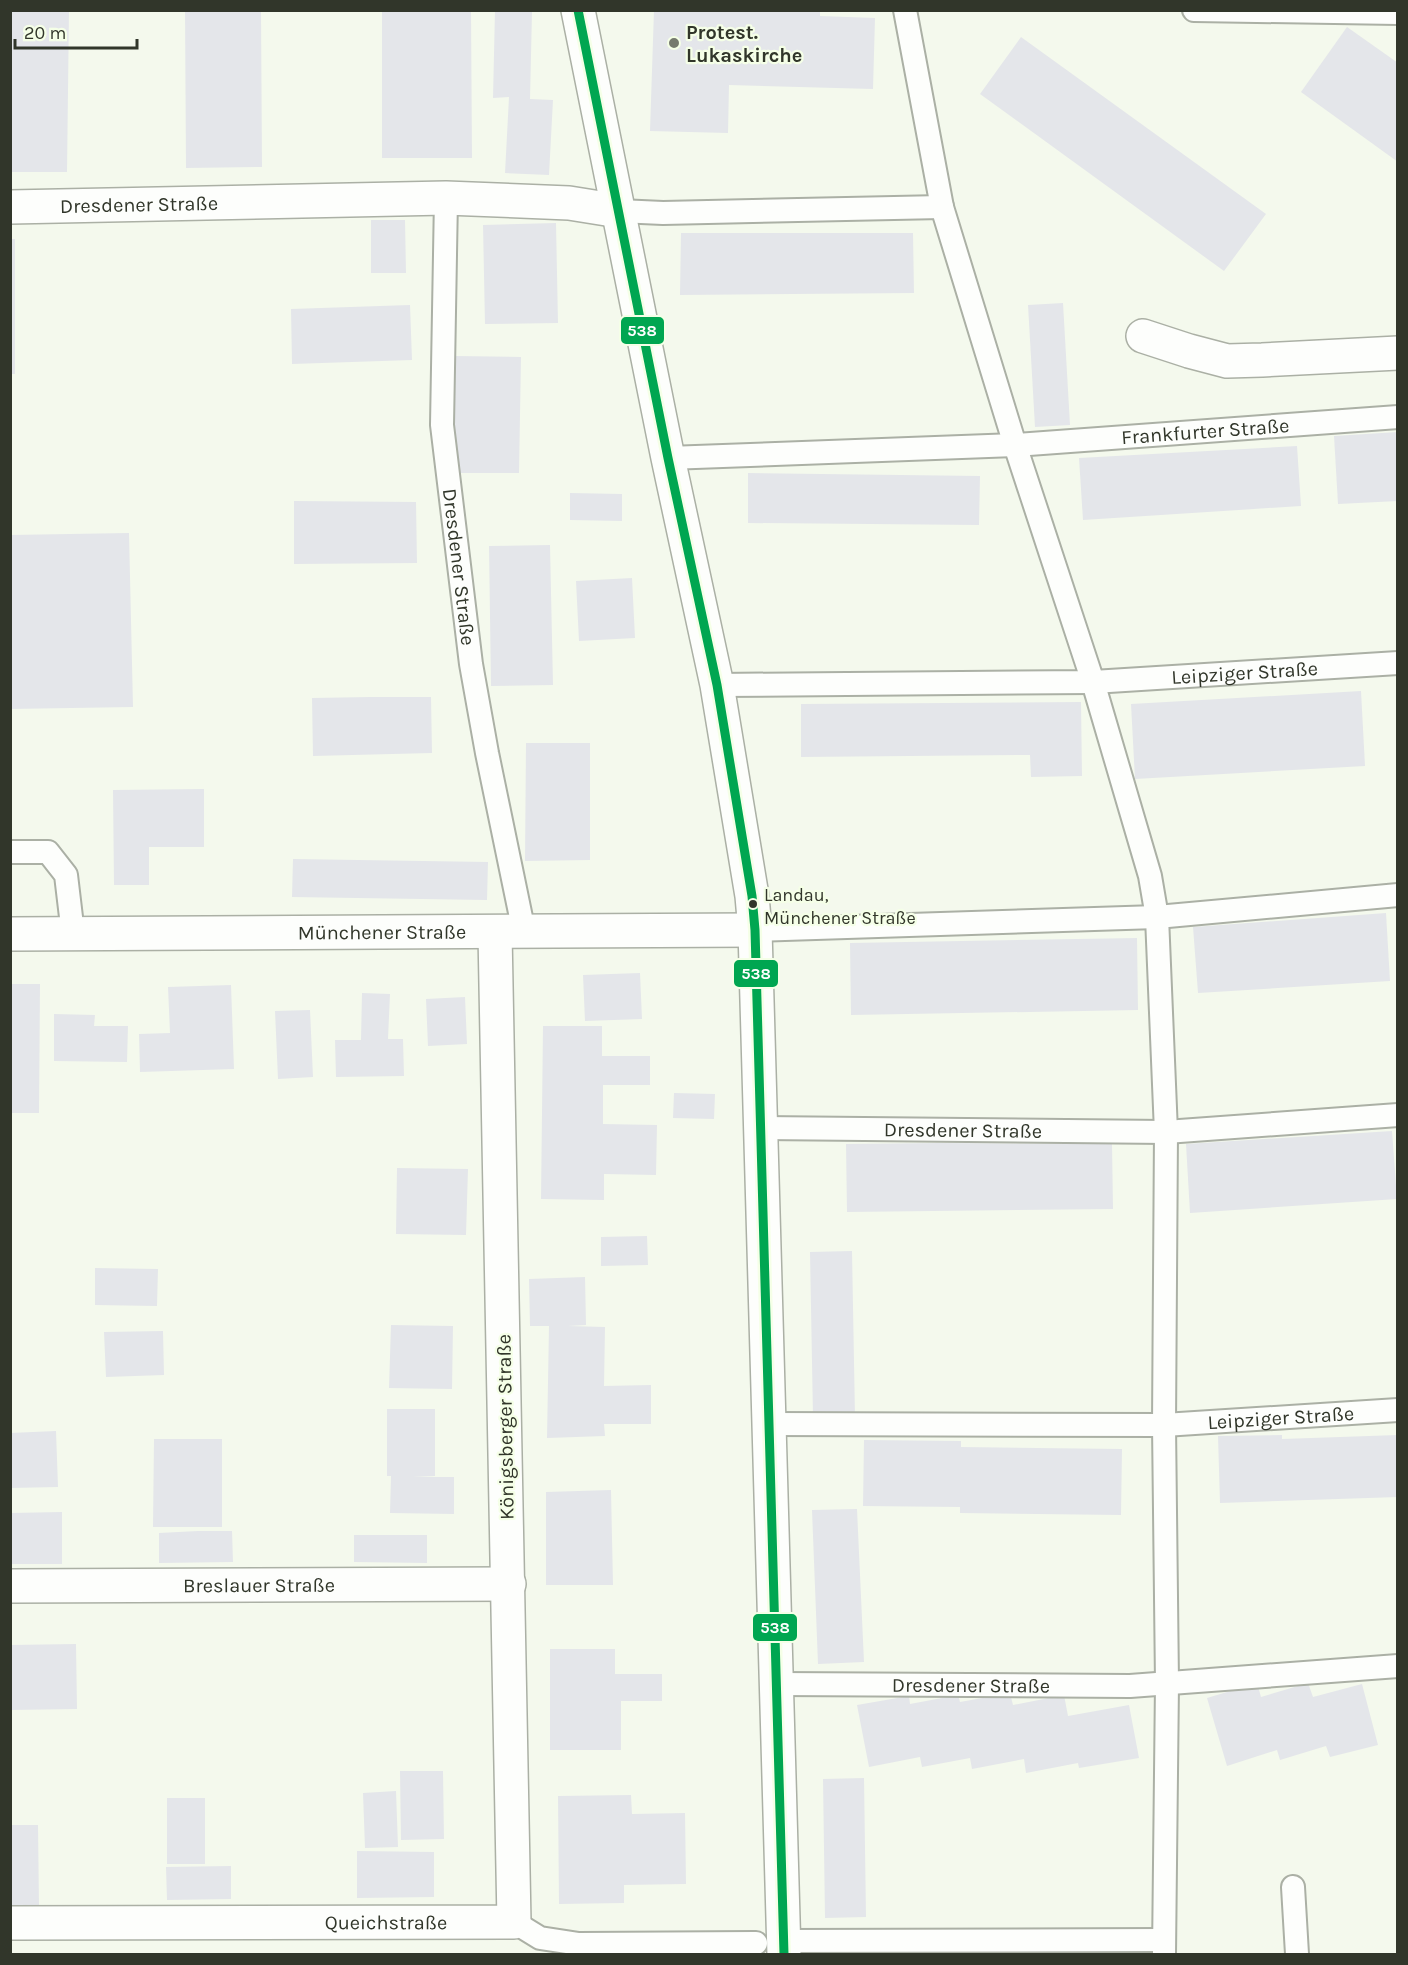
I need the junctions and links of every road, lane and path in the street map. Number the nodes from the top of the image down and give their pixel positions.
1 (578, 10) edge
2 (905, 10) edge
3 (1194, 10) edge
4 (1398, 14) edge
5 (446, 198) junction
6 (10, 207) edge
7 (942, 207) junction
8 (619, 211) junction
9 (1143, 336) dead end
10 (1398, 353) edge
11 (1398, 417) edge
12 (1015, 446) junction
13 (668, 458) junction
14 (1398, 663) edge
15 (1093, 682) junction
16 (717, 685) junction
17 (10, 852) edge
18 (1398, 895) edge
19 (1157, 917) junction
20 (755, 930) junction
21 (509, 932) junction
22 (10, 934) edge
23 (73, 934) junction
24 (1398, 1115) edge
25 (760, 1128) junction
26 (1166, 1132) junction
27 (1398, 1410) edge
28 (769, 1424) junction
29 (1164, 1425) junction
30 (509, 1584) junction
31 (10, 1586) edge
32 (1398, 1666) edge
33 (1167, 1683) junction
34 (776, 1684) junction
35 (1293, 1887) dead end
36 (514, 1922) junction
37 (10, 1923) edge
38 (774, 1946) edge
39 (1164, 1947) edge
40 (1297, 1954) edge

1 - 8 street
2 - 7 lane
3 - 4 lane
5 - 6 street, Dresdener Straße
5 - 8 street, Dresdener Straße
5 - 21 lane, Dresdener Straße
7 - 8 lane
7 - 12 lane
8 - 13 street
9 - 10 street
11 - 12 lane, Frankfurter Straße
12 - 13 lane
12 - 15 lane
13 - 16 street
14 - 15 lane, Leipziger Straße
15 - 16 lane
15 - 19 lane
16 - 20 street
17 - 23 lane
18 - 19 lane
19 - 20 lane
19 - 26 lane
20 - 21 street, Münchener Straße
20 - 25 street
21 - 23 street, Münchener Straße
21 - 30 street, Königsberger Straße
22 - 23 street, Münchener Straße
24 - 26 lane
25 - 26 lane, Dresdener Straße
25 - 28 street
26 - 29 lane
27 - 29 lane, Leipziger Straße
28 - 29 lane
28 - 34 street
29 - 33 lane
30 - 31 street, Breslauer Straße
30 - 36 street, Königsberger Straße
32 - 33 lane
33 - 34 lane, Dresdener Straße
33 - 39 lane
34 - 38 street
35 - 40 lane
36 - 37 street, Queichstraße
36 - 38 lane
38 - 39 lane

